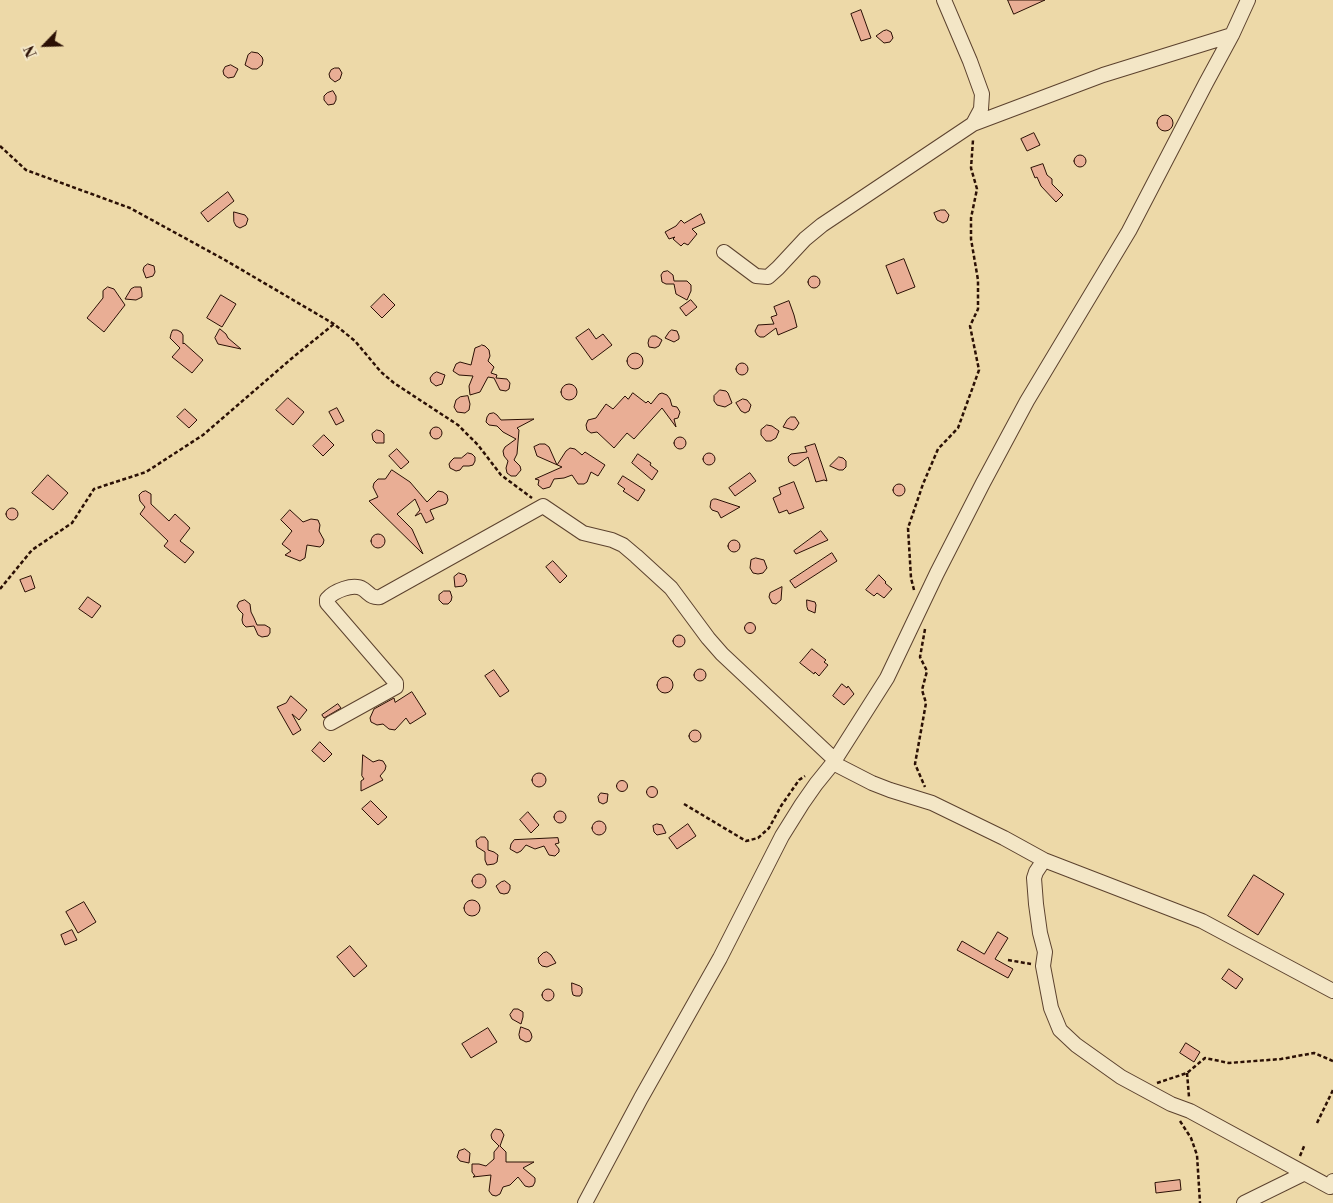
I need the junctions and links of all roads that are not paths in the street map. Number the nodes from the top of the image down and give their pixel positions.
1 (944, 0) edge
2 (1248, 0) edge
3 (1232, 35) junction
4 (974, 124) junction
5 (724, 252) dead end
6 (331, 723) dead end
7 (834, 762) junction
8 (1044, 860) junction
9 (1333, 991) edge
10 (1303, 1174) junction
11 (1333, 1181) edge
12 (585, 1203) edge
13 (1244, 1203) edge

1 - 4 street
2 - 3 street
3 - 4 street
3 - 7 street
4 - 5 street
6 - 7 street
7 - 8 street
7 - 12 street
8 - 9 street
8 - 10 street
10 - 11 street
10 - 13 street

